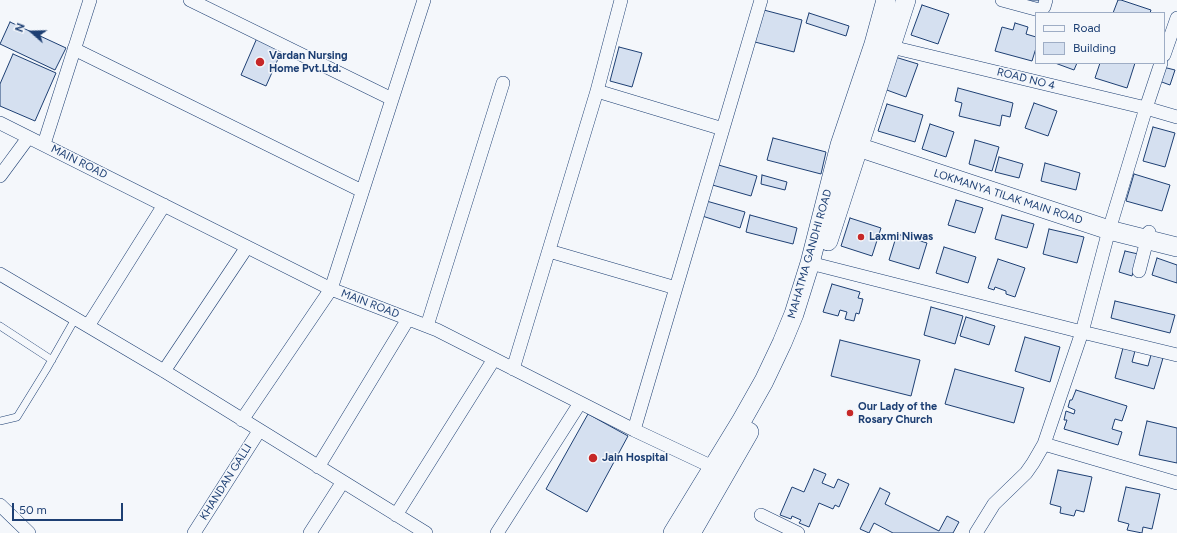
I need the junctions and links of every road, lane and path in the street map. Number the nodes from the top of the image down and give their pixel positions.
1 (90, 0) edge
2 (190, 0) edge
3 (424, 0) edge
4 (621, 0) edge
5 (761, 0) edge
6 (886, 0) edge
7 (906, 0) edge
8 (1002, 0) edge
9 (1046, 0) edge
10 (1177, 18) edge
11 (882, 45) junction
12 (74, 49) junction
13 (1165, 52) edge
14 (1161, 64) edge
15 (504, 83) dead end
16 (597, 91) junction
17 (392, 100) junction
18 (1146, 108) junction
19 (1177, 117) edge
20 (0, 122) edge
21 (723, 129) junction
22 (28, 138) junction
23 (850, 141) junction
24 (44, 144) junction
25 (0, 176) edge
26 (362, 192) junction
27 (164, 205) junction
28 (1110, 226) junction
29 (1148, 235) junction
30 (1177, 238) edge
31 (247, 247) junction
32 (1177, 247) edge
33 (549, 251) junction
34 (815, 264) junction
35 (1139, 271) dead end
36 (0, 274) edge
37 (676, 288) junction
38 (330, 289) junction
39 (75, 319) junction
40 (408, 319) junction
41 (0, 326) edge
42 (88, 326) junction
43 (427, 326) junction
44 (1082, 332) junction
45 (1177, 355) edge
46 (494, 359) junction
47 (52, 360) junction
48 (513, 369) junction
49 (164, 371) junction
50 (580, 403) junction
51 (242, 420) junction
52 (0, 421) edge
53 (634, 430) junction
54 (259, 431) junction
55 (1044, 444) junction
56 (318, 467) junction
57 (720, 470) junction
58 (342, 483) junction
59 (1177, 483) edge
60 (0, 505) edge
61 (396, 515) junction
62 (761, 515) dead end
63 (29, 533) edge
64 (194, 533) edge
65 (310, 533) edge
66 (426, 533) edge
67 (497, 533) edge
68 (672, 533) edge
69 (691, 533) edge
70 (798, 533) edge
71 (976, 533) edge

1 - 12 street
2 - 17 street
3 - 17 street
4 - 16 street
5 - 21 street
6 - 11 main road, MAHATMA GANDHI ROAD
7 - 11 main road, MAHATMA GANDHI ROAD
8 - 9 street
10 - 13 street
11 - 18 street, ROAD NO 4
11 - 23 main road, MAHATMA GANDHI ROAD
12 - 24 street
12 - 26 street
14 - 18 street
15 - 43 street
16 - 21 street
16 - 33 street
17 - 26 street
18 - 19 street, ROAD NO 4
18 - 28 street
20 - 22 street, MAIN ROAD
21 - 37 street
22 - 24 street, MAIN ROAD
22 - 25 street
23 - 28 main road, LOKMANYA TILAK MAIN ROAD
23 - 34 main road, MAHATMA GANDHI ROAD
24 - 27 street, MAIN ROAD
26 - 38 street
27 - 31 street, MAIN ROAD
27 - 42 street
28 - 29 main road, LOKMANYA TILAK MAIN ROAD
28 - 44 street
29 - 30 main road, LOKMANYA TILAK MAIN ROAD
29 - 32 main road, LOKMANYA TILAK MAIN ROAD
29 - 35 street
31 - 38 street, MAIN ROAD
31 - 49 street
33 - 37 street
33 - 48 street
34 - 44 street
34 - 57 main road, MAHATMA GANDHI ROAD
36 - 39 street
37 - 53 street
38 - 40 street, MAIN ROAD
38 - 51 street
39 - 42 street
39 - 47 lane
40 - 43 street, MAIN ROAD
40 - 56 street
41 - 47 lane
42 - 49 street
43 - 46 street, MAIN ROAD
44 - 45 street
44 - 55 street
46 - 48 street, MAIN ROAD
46 - 61 street
47 - 52 lane
48 - 50 street, MAIN ROAD
49 - 51 street
50 - 53 street, MAIN ROAD
50 - 67 street
51 - 54 street
53 - 57 street, MAIN ROAD
54 - 56 street
54 - 64 street, KHANDAN GALLI
55 - 59 street
55 - 71 street
56 - 58 street
57 - 68 main road, MAHATMA GANDHI ROAD
57 - 69 main road, MAHATMA GANDHI ROAD
58 - 61 street
58 - 65 street
60 - 63 street
61 - 66 street
62 - 70 street

